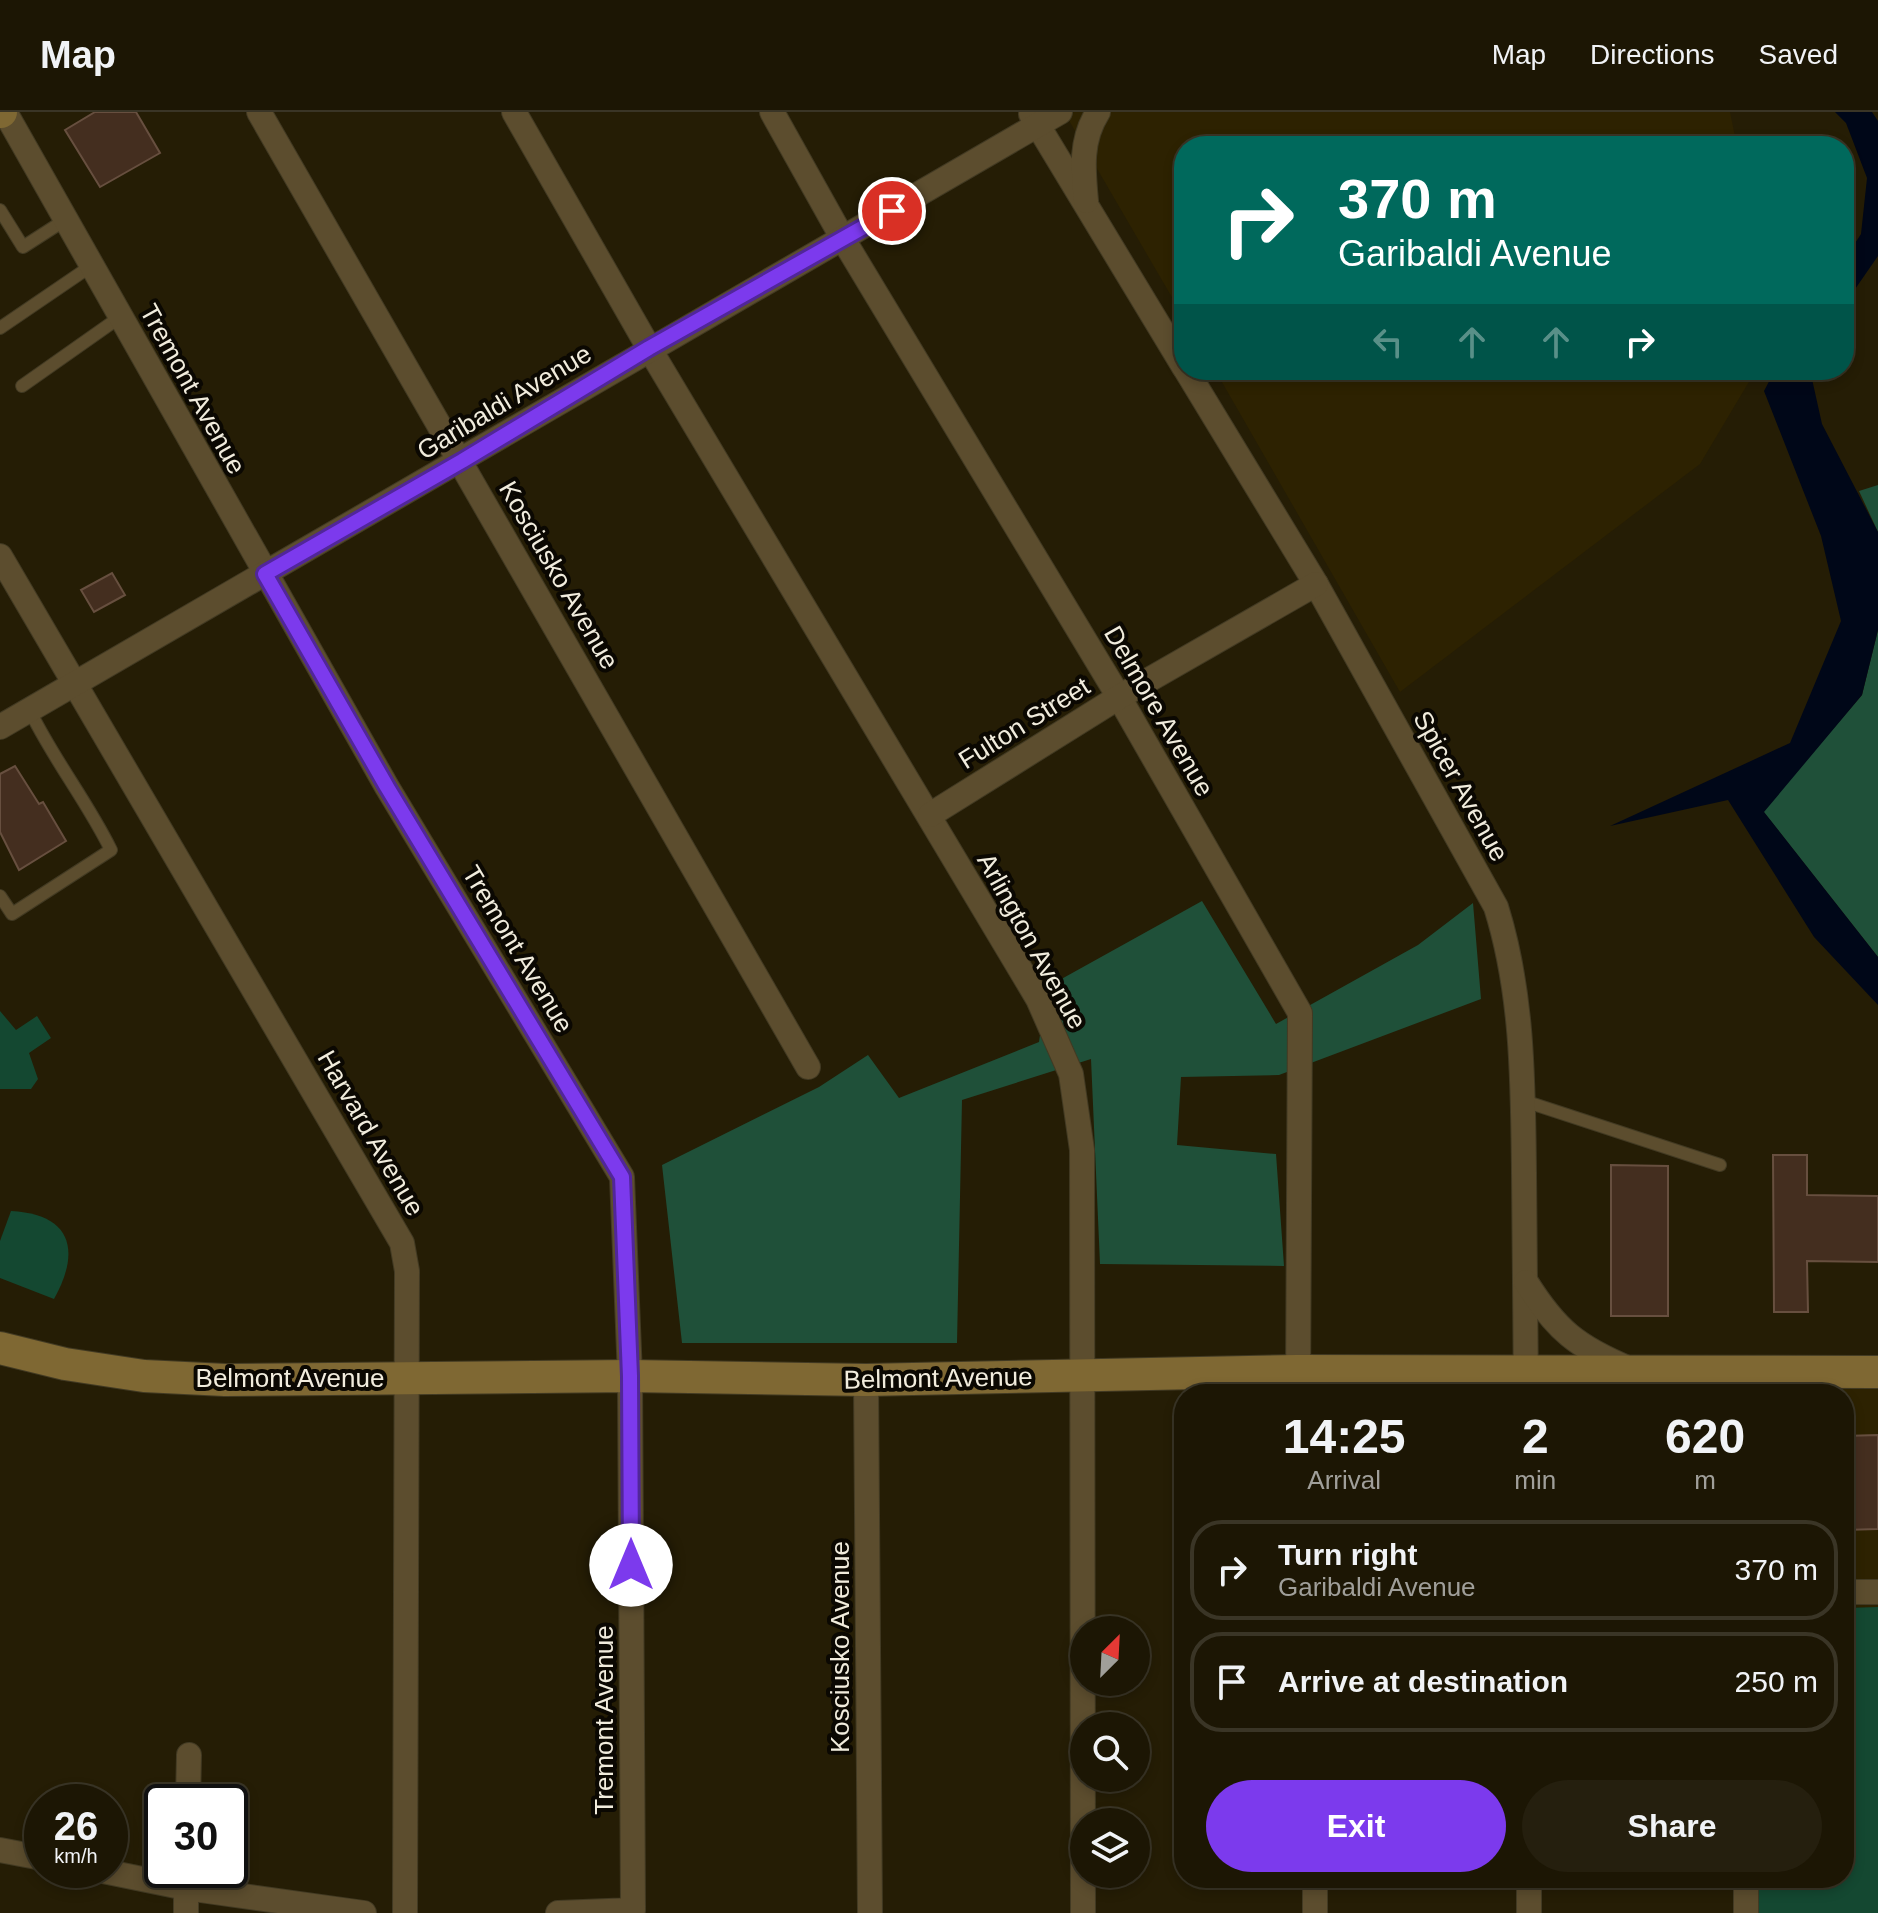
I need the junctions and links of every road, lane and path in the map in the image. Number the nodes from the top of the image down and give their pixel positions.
1 (2, 112) edge
2 (259, 112) edge
3 (514, 112) edge
4 (772, 112) edge
5 (1060, 112) edge
6 (1098, 112) edge
7 (1034, 119) edge
8 (1087, 207) junction
9 (0, 210) edge
10 (65, 220) junction
11 (843, 239) junction
12 (91, 266) junction
13 (120, 317) junction
14 (0, 328) edge
15 (649, 348) junction
16 (1174, 350) edge
17 (1192, 380) edge
18 (22, 386) dead end
19 (462, 461) junction
20 (0, 556) edge
21 (265, 574) junction
22 (1316, 584) junction
23 (74, 683) junction
24 (1119, 697) junction
25 (29, 709) junction
26 (0, 727) edge
27 (930, 815) junction
28 (0, 896) edge
29 (808, 1067) dead end
30 (1524, 1101) junction
31 (1720, 1165) dead end
32 (1525, 1280) junction
33 (0, 1348) edge
34 (1878, 1372) edge
35 (1639, 1373) junction
36 (630, 1376) junction
37 (1082, 1377) junction
38 (406, 1378) junction
39 (866, 1380) junction
40 (1298, 1382) edge
41 (1526, 1383) edge
42 (1750, 1383) edge
43 (1854, 1592) edge
44 (1878, 1592) edge
45 (189, 1755) dead end
46 (188, 1784) edge
47 (0, 1850) edge
48 (24, 1855) edge
49 (186, 1888) edge
50 (233, 1888) edge
51 (1315, 1888) edge
52 (1529, 1888) edge
53 (1746, 1888) edge
54 (186, 1913) edge
55 (364, 1913) edge
56 (405, 1913) edge
57 (558, 1913) edge
58 (870, 1913) edge
59 (1083, 1913) edge
60 (1315, 1913) edge
61 (1529, 1913) edge
62 (1746, 1913) edge

1 - 10 street, Tremont Avenue
2 - 19 street, Kosciusko Avenue
3 - 15 street, Arlington Avenue
4 - 11 street, Delmore Avenue
5 - 7 street, Garibaldi Avenue
6 - 8 street
7 - 8 street, Spicer Avenue
7 - 11 street, Garibaldi Avenue
8 - 16 street, Spicer Avenue
9 - 10 lane
10 - 12 street, Tremont Avenue
11 - 15 street, Garibaldi Avenue
11 - 24 street, Delmore Avenue
12 - 13 street, Tremont Avenue
12 - 14 lane
13 - 18 lane
13 - 21 street, Tremont Avenue
15 - 19 street, Garibaldi Avenue
15 - 27 street, Arlington Avenue
17 - 22 street, Spicer Avenue
19 - 21 street, Garibaldi Avenue
19 - 29 street, Kosciusko Avenue
20 - 23 street, Harvard Avenue
21 - 23 street, Garibaldi Avenue
21 - 36 street, Tremont Avenue
22 - 24 street, Fulton Street
22 - 30 street, Spicer Avenue
23 - 25 street, Garibaldi Avenue
23 - 38 street, Harvard Avenue
24 - 27 street, Fulton Street
24 - 40 street, Delmore Avenue
25 - 26 street, Garibaldi Avenue
25 - 28 lane
27 - 37 street, Arlington Avenue
30 - 31 lane
30 - 32 street, Spicer Avenue
32 - 35 street
32 - 41 street, Spicer Avenue
33 - 38 street, Belmont Avenue
34 - 42 street, Belmont Avenue
35 - 41 street, Belmont Avenue
35 - 42 street, Belmont Avenue
36 - 38 street, Belmont Avenue
36 - 39 street, Belmont Avenue
36 - 57 street, Tremont Avenue
37 - 39 street, Belmont Avenue
37 - 40 street, Belmont Avenue
37 - 59 street, Arlington Avenue
38 - 56 street, Harvard Avenue
39 - 58 street, Kosciusko Avenue
40 - 41 street, Belmont Avenue
43 - 44 street
45 - 46 street
47 - 48 street
49 - 54 street
50 - 55 street
51 - 60 street
52 - 61 street
53 - 62 street

